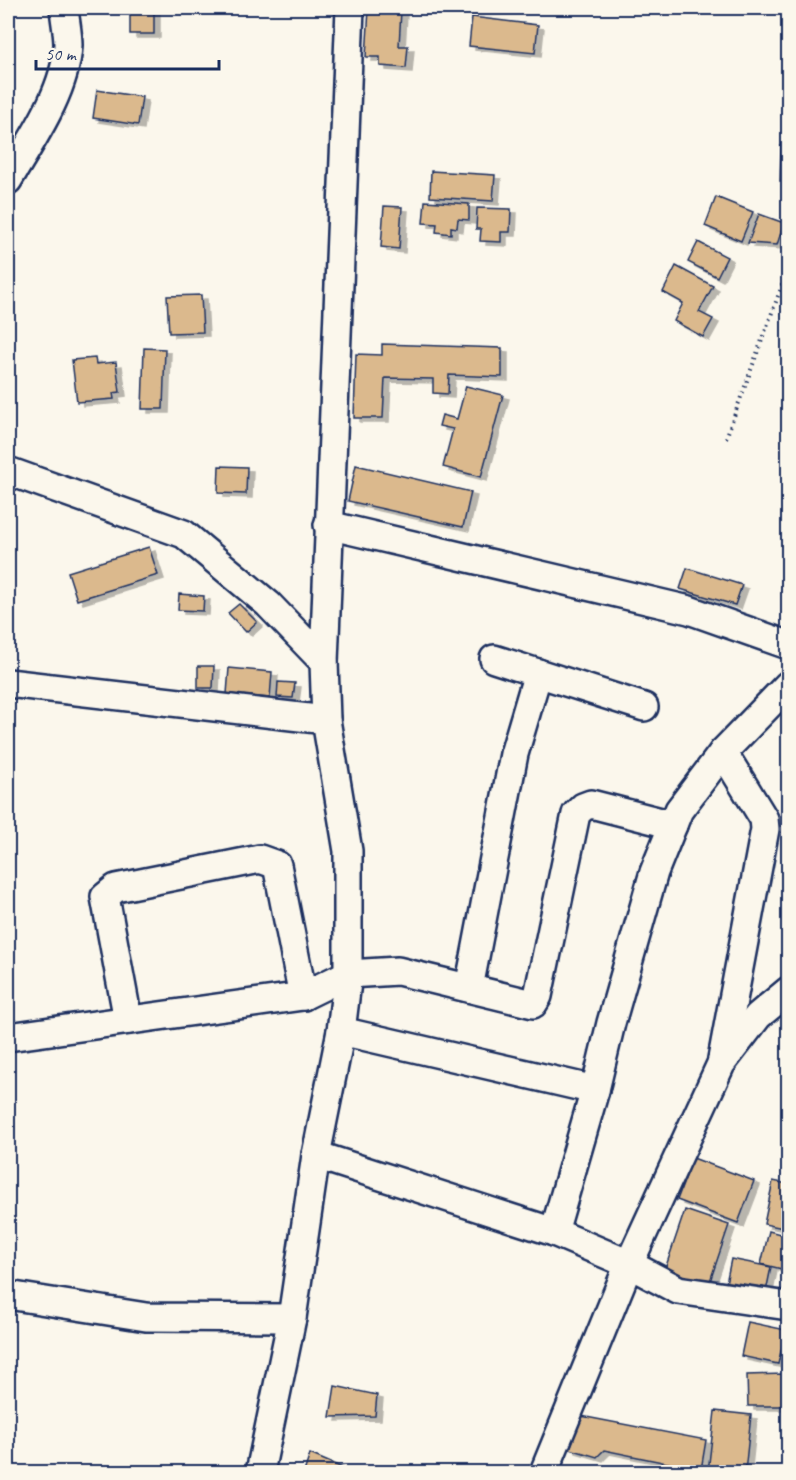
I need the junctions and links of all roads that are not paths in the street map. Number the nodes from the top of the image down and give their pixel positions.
1 (64, 8) edge
2 (350, 8) edge
3 (8, 180) edge
4 (8, 471) edge
5 (328, 525) junction
6 (789, 645) edge
7 (494, 659) dead end
8 (324, 662) junction
9 (538, 673) junction
10 (8, 683) edge
11 (789, 686) edge
12 (644, 707) dead end
13 (326, 720) junction
14 (723, 752) junction
15 (673, 825) junction
16 (348, 975) junction
17 (469, 988) junction
18 (789, 991) edge
19 (303, 996) junction
20 (128, 1020) junction
21 (341, 1031) junction
22 (8, 1038) edge
23 (721, 1064) junction
24 (595, 1090) junction
25 (316, 1155) junction
26 (554, 1232) junction
27 (630, 1264) junction
28 (8, 1295) edge
29 (789, 1305) edge
30 (292, 1318) junction
31 (260, 1473) edge
32 (544, 1473) edge

1 - 3 street
2 - 5 street
4 - 8 street
5 - 6 street
5 - 8 street
7 - 9 street
8 - 13 street
9 - 12 street
9 - 17 street
10 - 13 street
11 - 14 street
13 - 16 street
14 - 15 street
14 - 23 street
15 - 17 street
15 - 24 street
16 - 17 street
16 - 19 street
16 - 21 street
18 - 23 street
19 - 20 street
19 - 20 street
20 - 22 street
21 - 24 street
21 - 25 street
23 - 27 street
24 - 26 street
25 - 26 street
25 - 30 street
26 - 27 street
27 - 29 street
27 - 32 street
28 - 30 street
30 - 31 street

